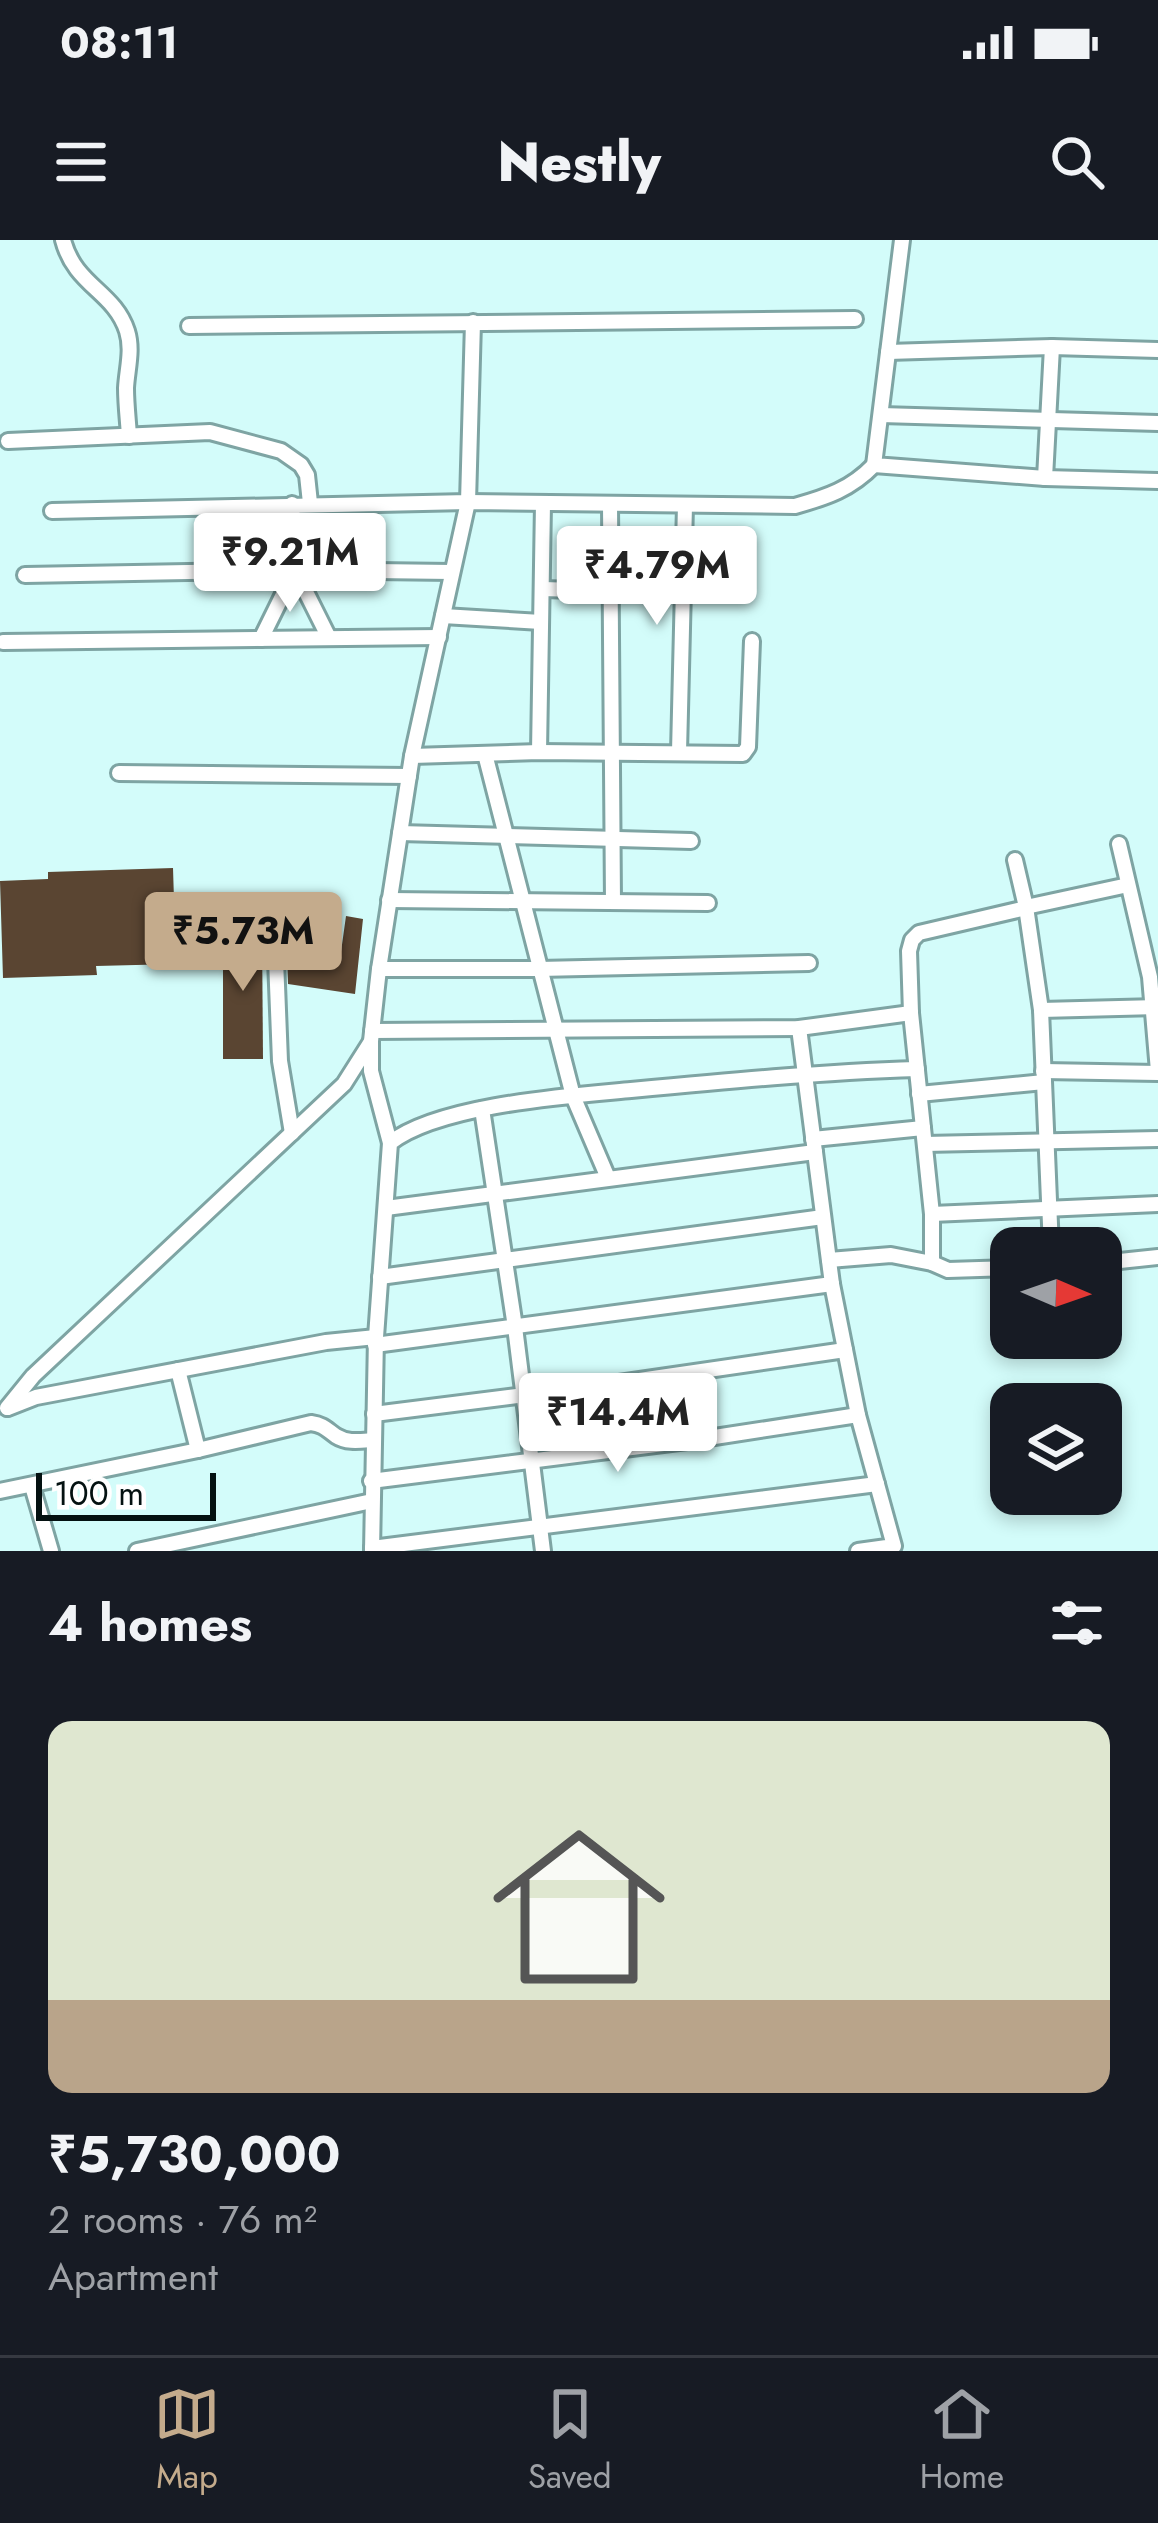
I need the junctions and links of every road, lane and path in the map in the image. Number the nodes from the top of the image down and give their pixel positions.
1 (63, 240) edge
2 (902, 240) edge
3 (855, 320) dead end
4 (473, 322) junction
5 (189, 326) dead end
6 (1052, 347) junction
7 (1158, 350) edge
8 (889, 352) junction
9 (881, 415) junction
10 (1046, 419) junction
11 (1158, 423) edge
12 (129, 436) junction
13 (8, 441) dead end
14 (874, 465) junction
15 (1045, 478) junction
16 (1158, 481) edge
17 (468, 502) junction
18 (310, 503) junction
19 (543, 503) junction
20 (292, 504) junction
21 (610, 504) junction
22 (685, 505) junction
23 (52, 511) dead end
24 (295, 569) junction
25 (452, 572) junction
26 (25, 574) dead end
27 (542, 589) junction
28 (610, 591) junction
29 (683, 593) junction
30 (443, 616) junction
31 (541, 622) junction
32 (439, 637) junction
33 (329, 638) junction
34 (261, 639) junction
35 (752, 641) dead end
36 (3, 642) dead end
37 (539, 752) junction
38 (611, 752) junction
39 (680, 752) junction
40 (484, 754) junction
41 (412, 756) junction
42 (119, 772) dead end
43 (409, 776) junction
44 (400, 833) junction
45 (506, 836) junction
46 (613, 839) junction
47 (691, 841) dead end
48 (1118, 844) dead end
49 (1015, 860) dead end
50 (1128, 885) junction
51 (389, 901) junction
52 (521, 901) junction
53 (613, 902) junction
54 (709, 902) dead end
55 (1026, 907) junction
56 (275, 934) dead end
57 (809, 962) dead end
58 (380, 969) junction
59 (539, 969) junction
60 (1154, 972) edge
61 (1155, 1007) edge
62 (1041, 1010) junction
63 (911, 1013) junction
64 (799, 1028) junction
65 (556, 1032) junction
66 (371, 1036) junction
67 (917, 1069) junction
68 (1158, 1072) edge
69 (805, 1073) junction
70 (1044, 1076) junction
71 (920, 1094) junction
72 (573, 1096) junction
73 (482, 1108) junction
74 (292, 1133) junction
75 (924, 1136) junction
76 (1158, 1138) edge
77 (1046, 1142) junction
78 (389, 1143) junction
79 (814, 1145) junction
80 (608, 1178) junction
81 (494, 1194) junction
82 (1158, 1204) edge
83 (386, 1208) junction
84 (1048, 1208) junction
85 (932, 1214) junction
86 (823, 1217) junction
87 (1049, 1227) edge
88 (1158, 1257) edge
89 (829, 1260) junction
90 (504, 1261) junction
91 (1122, 1261) edge
92 (932, 1263) junction
93 (990, 1269) edge
94 (380, 1277) junction
95 (832, 1284) junction
96 (515, 1327) junction
97 (376, 1341) junction
98 (845, 1350) junction
99 (178, 1370) junction
100 (524, 1395) junction
101 (3, 1412) edge
102 (374, 1414) junction
103 (858, 1415) junction
104 (373, 1440) junction
105 (198, 1450) junction
106 (532, 1461) junction
107 (371, 1481) junction
108 (877, 1484) junction
109 (32, 1486) junction
110 (0, 1491) edge
111 (372, 1502) junction
112 (539, 1526) junction
113 (372, 1550) edge
114 (51, 1551) edge
115 (137, 1551) edge
116 (543, 1551) edge
117 (858, 1551) edge

1 - 12 street
2 - 8 street
3 - 4 street
4 - 5 street
4 - 17 street
6 - 7 street
6 - 8 street
6 - 10 street
8 - 9 street
9 - 10 street
9 - 14 street
10 - 11 street
10 - 15 street
12 - 13 street
12 - 18 street
14 - 15 street
14 - 22 street
15 - 16 street
17 - 18 street
17 - 19 street
17 - 25 street
18 - 20 street
19 - 21 street
19 - 27 street
20 - 23 street
20 - 24 street
21 - 22 street
21 - 28 street
22 - 29 street
24 - 25 street
24 - 26 street
24 - 33 street
24 - 34 street
25 - 30 street
27 - 28 street
27 - 31 street
28 - 29 street
28 - 38 street
29 - 39 street
30 - 31 street
30 - 32 street
31 - 37 street
32 - 33 street
32 - 41 street
33 - 34 street
34 - 36 street
35 - 39 street
37 - 38 street
37 - 40 street
38 - 39 street
38 - 46 street
40 - 41 street
40 - 45 street
41 - 43 street
42 - 43 street
43 - 44 street
44 - 45 street
44 - 51 street
45 - 46 street
45 - 52 street
46 - 47 street
46 - 53 street
48 - 50 street
49 - 55 street
50 - 55 street
50 - 60 street
51 - 52 street
51 - 58 street
52 - 53 street
52 - 59 street
53 - 54 street
55 - 62 street
55 - 63 street
56 - 74 street
57 - 59 street
58 - 59 street
58 - 66 street
59 - 65 street
60 - 61 street
61 - 62 street
61 - 68 street
62 - 70 street
63 - 64 street
63 - 67 street
64 - 65 street
64 - 69 street
65 - 66 street
65 - 72 street
66 - 74 street
66 - 78 street
67 - 69 street
67 - 71 street
68 - 70 street
69 - 72 street
69 - 79 street
70 - 71 street
70 - 77 street
71 - 75 street
72 - 73 street
72 - 80 street
73 - 78 street
73 - 81 street
74 - 101 street
75 - 77 street
75 - 79 street
75 - 85 street
76 - 77 street
77 - 84 street
78 - 83 street
79 - 80 street
79 - 86 street
80 - 81 street
81 - 83 street
81 - 90 street
82 - 84 street
83 - 94 street
84 - 85 street
84 - 87 street
85 - 92 street
86 - 89 street
86 - 90 street
88 - 91 street
89 - 92 street
89 - 95 street
90 - 94 street
90 - 96 street
92 - 93 street
94 - 97 street
95 - 96 street
95 - 98 street
96 - 97 street
96 - 100 street
97 - 99 street
97 - 102 street
98 - 100 street
98 - 103 street
99 - 101 street
99 - 105 street
100 - 102 street
100 - 106 street
102 - 104 street
103 - 106 street
103 - 108 street
104 - 105 street
104 - 107 street
105 - 109 street
106 - 107 street
106 - 112 street
107 - 111 street
108 - 112 street
108 - 117 street
109 - 110 street
109 - 114 street
111 - 113 street
111 - 115 street
112 - 113 street
112 - 116 street

